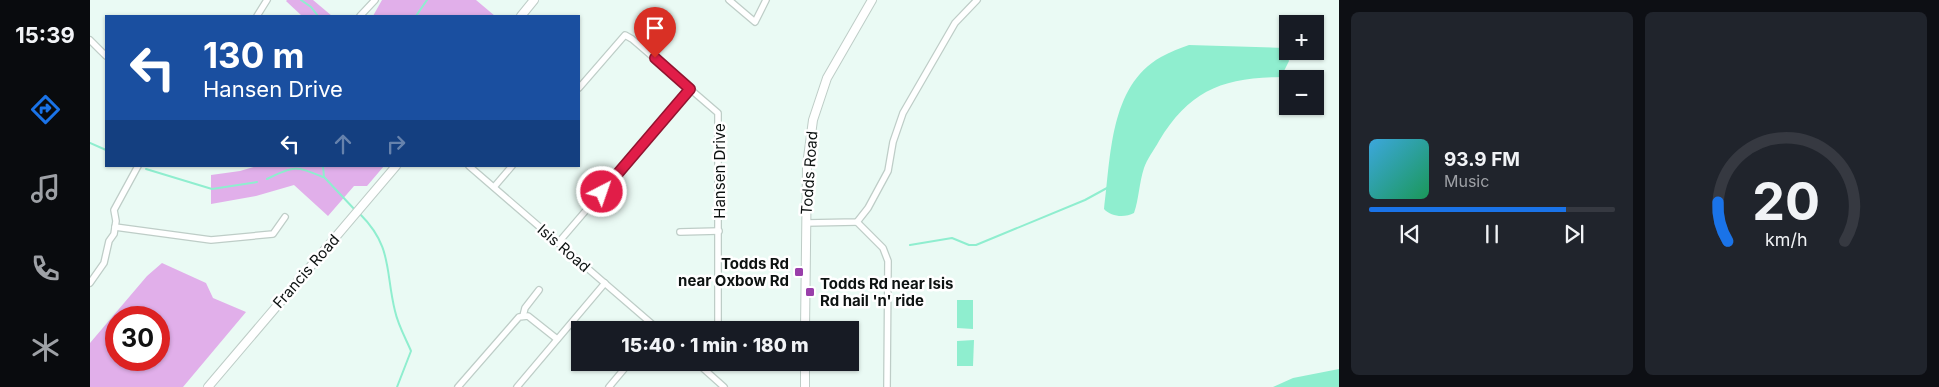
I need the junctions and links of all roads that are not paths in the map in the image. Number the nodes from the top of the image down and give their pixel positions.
1 (267, 0) edge
2 (375, 0) edge
3 (534, 0) edge
4 (729, 0) edge
5 (766, 0) edge
6 (872, 0) edge
7 (977, 0) edge
8 (259, 15) edge
9 (361, 15) edge
10 (522, 15) edge
11 (91, 44) edge
12 (105, 55) edge
13 (580, 87) edge
14 (690, 89) junction
15 (137, 167) edge
16 (395, 167) edge
17 (470, 167) edge
18 (511, 167) edge
19 (494, 187) junction
20 (285, 217) dead end
21 (857, 222) junction
22 (806, 223) junction
23 (115, 227) junction
24 (719, 231) junction
25 (680, 232) dead end
26 (558, 243) junction
27 (91, 280) edge
28 (605, 284) junction
29 (539, 290) dead end
30 (523, 316) junction
31 (648, 321) edge
32 (718, 321) edge
33 (805, 321) edge
34 (557, 339) junction
35 (622, 371) edge
36 (707, 371) edge
37 (805, 371) edge
38 (216, 376) junction
39 (204, 387) edge
40 (208, 387) edge
41 (458, 387) edge
42 (517, 387) edge
43 (609, 387) edge
44 (724, 387) edge
45 (805, 387) edge
46 (887, 387) edge

1 - 8 street
2 - 9 street
3 - 10 street
4 - 5 street
6 - 22 street, Todds Road
7 - 21 street
11 - 12 street
13 - 14 street, Hansen Drive
14 - 24 street, Hansen Drive
14 - 26 street
15 - 23 street
16 - 38 street, Francis Road
17 - 19 street, Isis Road
18 - 19 street
19 - 26 street, Isis Road
20 - 23 street
21 - 22 street
21 - 46 street
22 - 33 street, Todds Road
23 - 27 street
24 - 25 street
24 - 32 street, Hansen Drive
26 - 28 street, Isis Road
28 - 31 street, Isis Road
28 - 34 street
29 - 30 street
30 - 34 street
30 - 41 street
34 - 42 street
35 - 43 street
36 - 44 street
37 - 45 street
38 - 39 street, Francis Road
38 - 40 street, Francis Road

